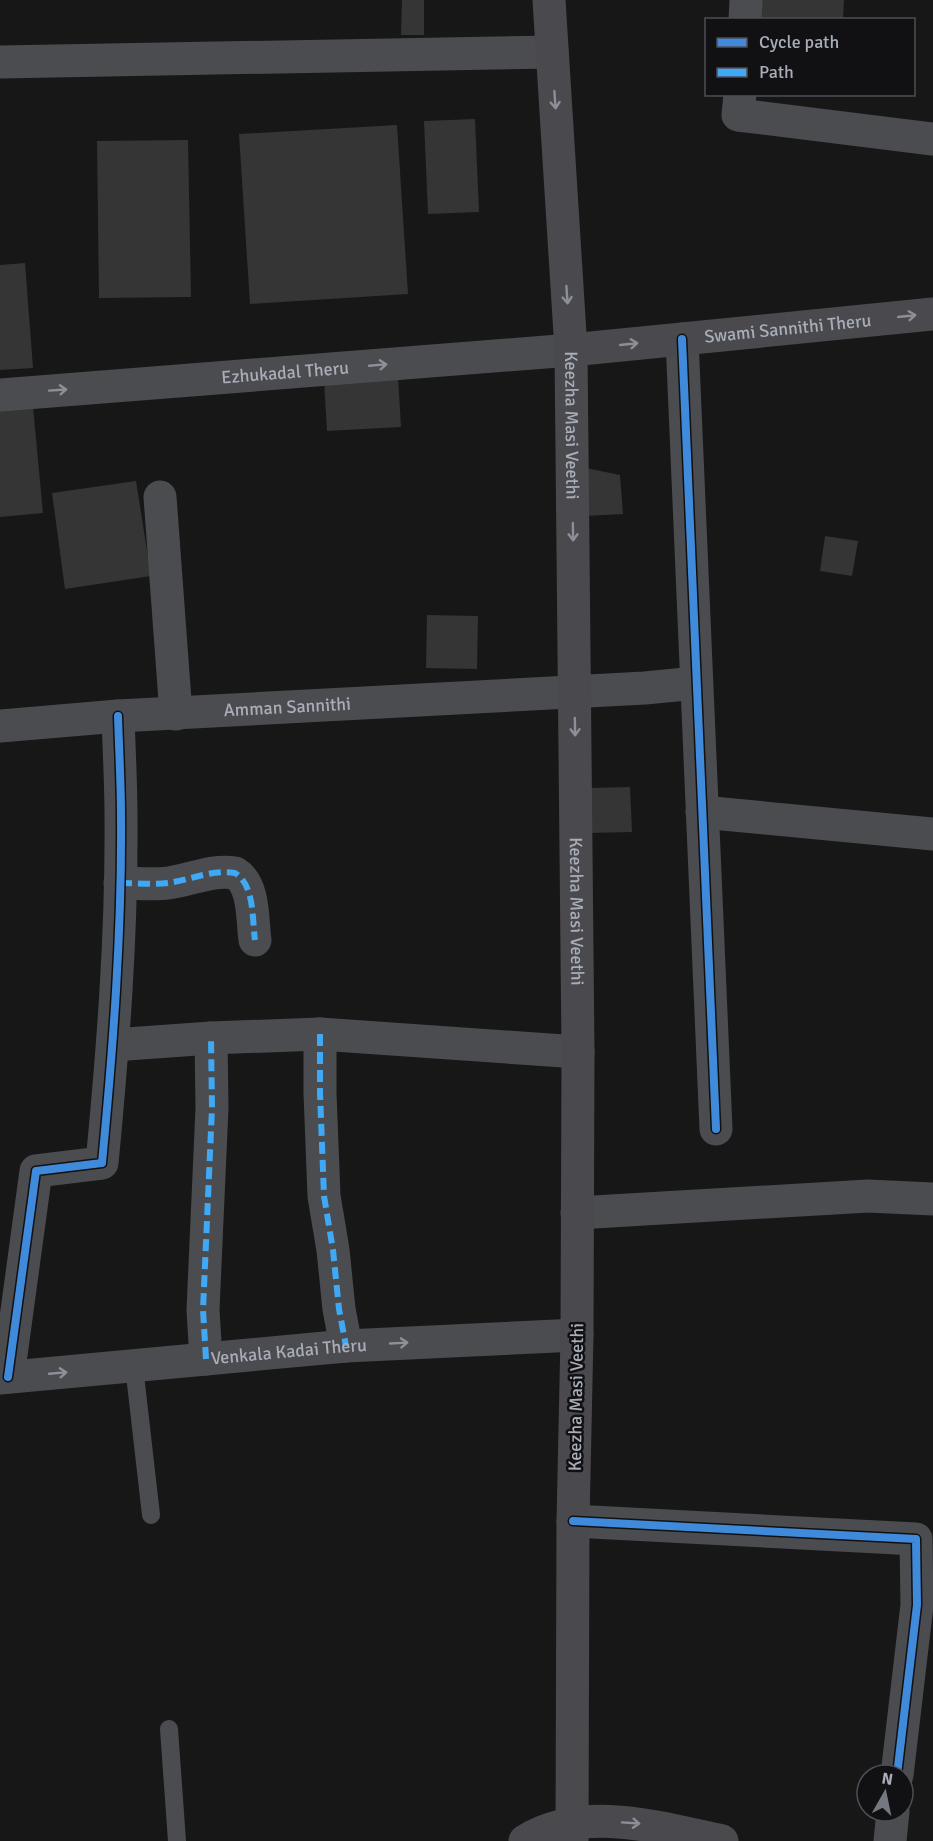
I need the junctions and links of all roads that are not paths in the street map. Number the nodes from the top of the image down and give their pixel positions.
1 (549, 0) edge
2 (746, 0) edge
3 (745, 18) edge
4 (552, 52) junction
5 (0, 62) edge
6 (740, 96) edge
7 (933, 139) edge
8 (933, 314) edge
9 (682, 339) junction
10 (571, 350) junction
11 (0, 395) edge
12 (160, 497) dead end
13 (696, 683) junction
14 (575, 692) junction
15 (176, 714) junction
16 (118, 716) junction
17 (0, 726) edge
18 (702, 812) junction
19 (933, 834) edge
20 (120, 883) junction
21 (255, 940) dead end
22 (320, 1034) junction
23 (211, 1038) junction
24 (113, 1045) junction
25 (578, 1052) junction
26 (716, 1129) dead end
27 (933, 1199) edge
28 (577, 1213) junction
29 (578, 1335) junction
30 (346, 1346) junction
31 (206, 1359) junction
32 (134, 1366) junction
33 (4, 1377) edge
34 (151, 1515) dead end
35 (573, 1521) junction
36 (169, 1729) dead end
37 (898, 1763) edge
38 (892, 1823) edge
39 (572, 1832) edge
40 (177, 1841) edge
41 (525, 1841) edge
42 (722, 1841) edge
43 (890, 1841) edge

1 - 4 main road, Keezha Masi Veethi
2 - 3 street
4 - 5 street
4 -> 10 main road, Keezha Masi Veethi
6 - 7 street
9 -> 8 main road, Swami Sannithi Theru
10 -> 9 main road, Swami Sannithi Theru
9 - 13 street
11 -> 10 street, Ezhukadal Theru
10 -> 14 main road, Keezha Masi Veethi
12 - 15 street
13 - 14 street, Amman Sannithi
13 - 18 street
14 - 15 street, Amman Sannithi
14 -> 25 main road, Keezha Masi Veethi
15 - 16 street, Amman Sannithi
16 - 17 street, Amman Sannithi
16 - 20 street
18 - 19 street
18 - 26 street
20 - 21 street
20 - 24 street
22 - 23 street
22 - 25 street
22 - 30 street
23 - 24 street
23 - 31 street
24 - 33 street
25 - 28 main road, Keezha Masi Veethi
27 - 28 street
28 - 29 main road, Keezha Masi Veethi
30 -> 29 street, Venkala Kadai Theru
29 - 35 main road, Keezha Masi Veethi
30 - 31 street, Venkala Kadai Theru
31 - 32 street, Venkala Kadai Theru
33 -> 32 street, Venkala Kadai Theru
32 - 34 lane
35 - 37 street
35 - 39 main road, Keezha Masi Veethi
36 - 40 lane
38 - 43 street
39 - 41 main road
39 -> 42 main road

